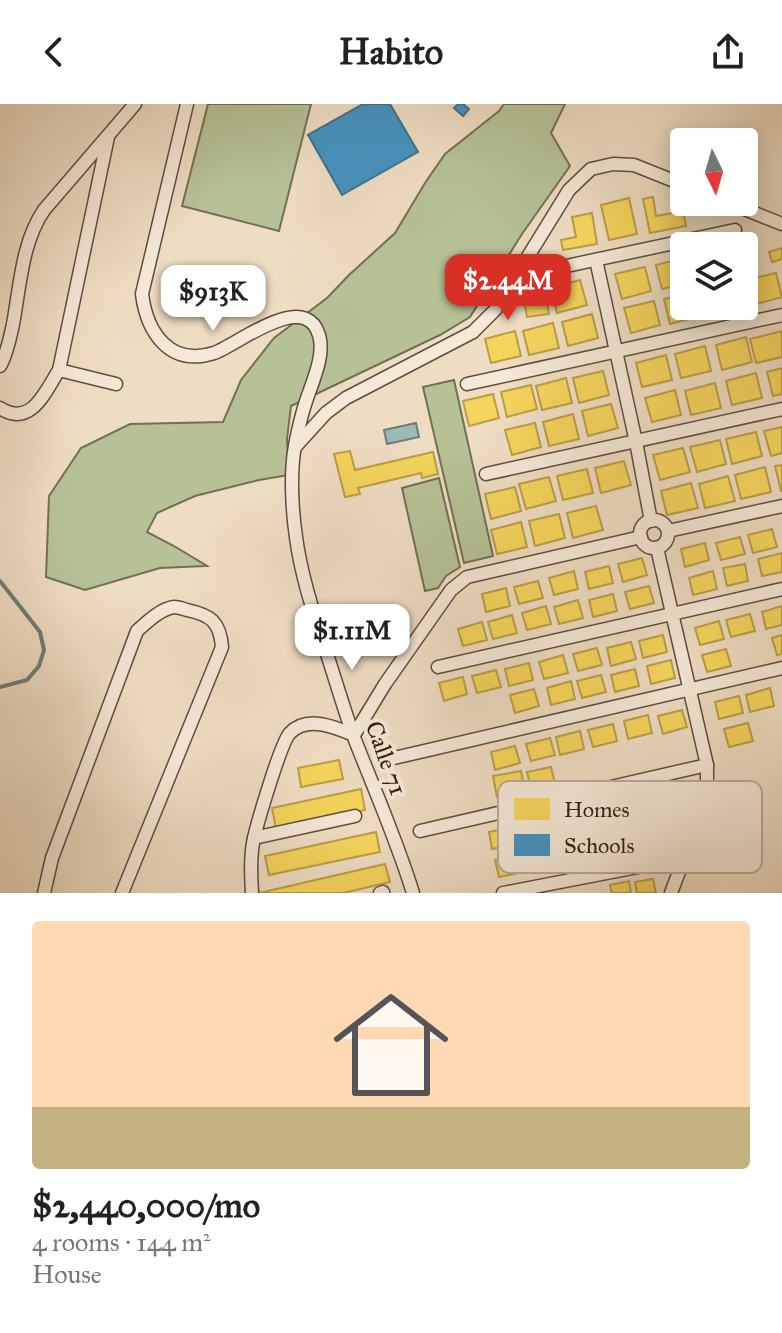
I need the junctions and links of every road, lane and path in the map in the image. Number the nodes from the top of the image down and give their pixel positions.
1 (135, 104) edge
2 (187, 104) edge
3 (108, 137) junction
4 (670, 179) edge
5 (758, 214) edge
6 (782, 224) edge
7 (735, 230) dead end
8 (596, 260) junction
9 (543, 271) dead end
10 (782, 315) edge
11 (616, 351) junction
12 (0, 366) edge
13 (59, 370) junction
14 (116, 384) dead end
15 (467, 384) dead end
16 (0, 408) edge
17 (782, 409) edge
18 (636, 442) junction
19 (294, 449) junction
20 (486, 474) dead end
21 (782, 506) edge
22 (651, 521) junction
23 (668, 531) junction
24 (641, 537) junction
25 (657, 548) junction
26 (782, 589) edge
27 (673, 613) junction
28 (438, 667) dead end
29 (782, 668) edge
30 (690, 688) junction
31 (354, 735) junction
32 (394, 758) dead end
33 (707, 765) junction
34 (637, 781) edge
35 (707, 781) edge
36 (498, 813) edge
37 (355, 816) dead end
38 (420, 831) dead end
39 (254, 838) junction
40 (606, 873) edge
41 (678, 873) edge
42 (44, 893) edge
43 (122, 893) edge
44 (252, 893) edge
45 (413, 893) edge
46 (503, 893) edge
47 (671, 893) edge

1 - 3 street
2 - 19 street, Calle 71
3 - 12 street
3 - 13 street
4 - 19 street
5 - 6 street
7 - 8 street
8 - 9 street
8 - 11 street
10 - 11 street
11 - 15 street
11 - 18 street
13 - 14 street
13 - 16 street
17 - 18 street
18 - 20 street
18 - 22 street
19 - 31 street, Calle 71
21 - 23 street
22 - 23 street
22 - 24 street
23 - 25 street
24 - 25 street
24 - 31 street
25 - 27 street
26 - 27 street
27 - 28 street
27 - 30 street
29 - 30 street
30 - 32 street
30 - 33 street
31 - 39 street
31 - 45 street, Calle 71
33 - 34 street
33 - 35 street
36 - 38 street
37 - 39 street
39 - 44 street
40 - 46 street
41 - 47 street
42 - 43 street

